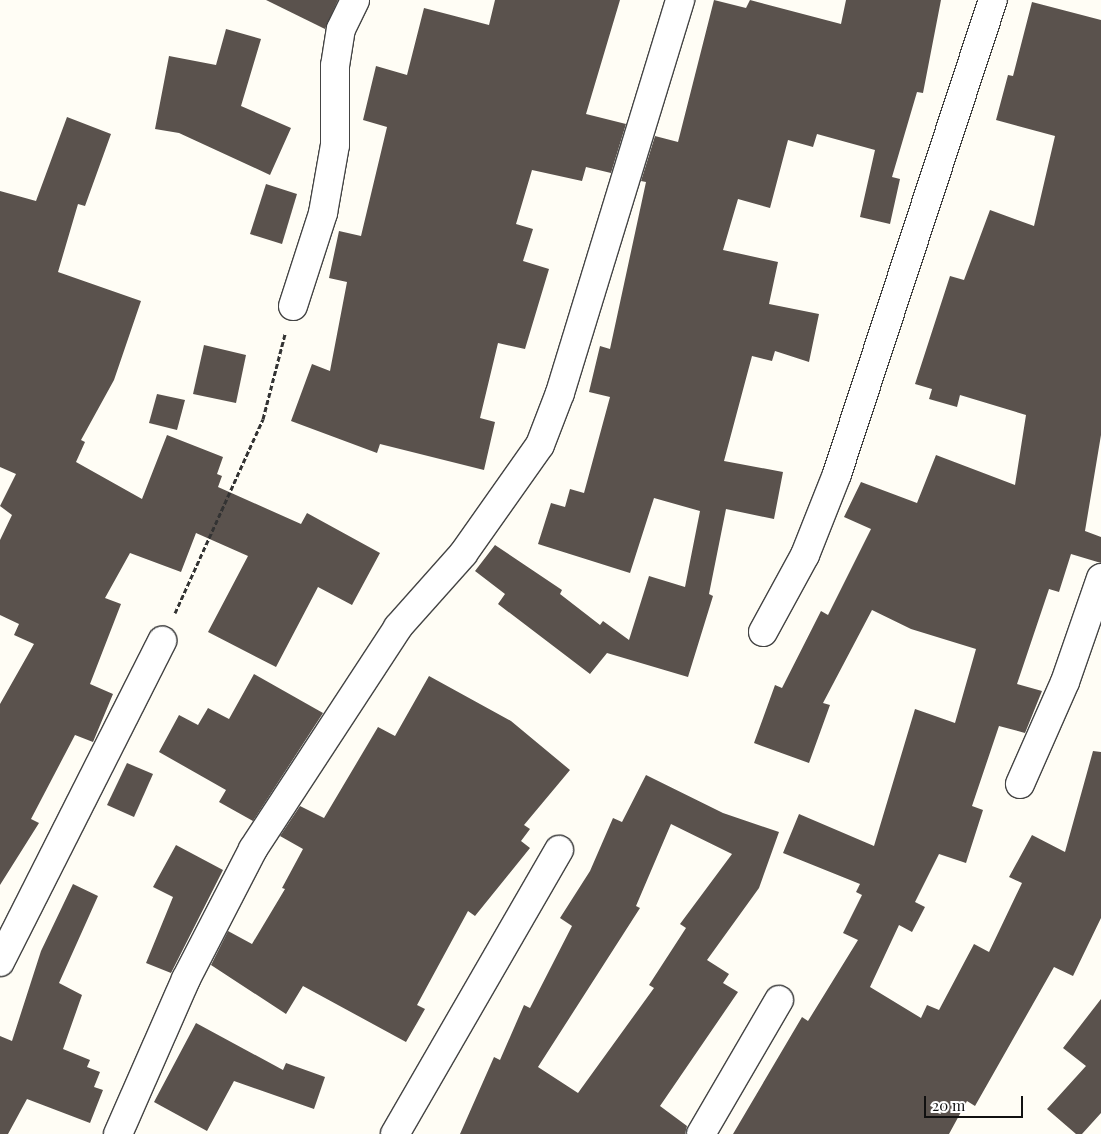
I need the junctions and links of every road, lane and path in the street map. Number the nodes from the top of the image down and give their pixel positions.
1 (355, 0) edge
2 (680, 0) edge
3 (993, 0) edge
4 (293, 306) joint
5 (1101, 578) edge
6 (763, 632) dead end
7 (162, 641) joint
8 (1020, 784) dead end
9 (559, 850) dead end
10 (0, 962) edge
11 (778, 1000) dead end
12 (118, 1134) edge
13 (395, 1134) edge
14 (701, 1134) edge

1 - 4 street
2 - 12 street
3 - 6 street
4 - 7 path
5 - 8 street
7 - 10 street
9 - 13 street
11 - 14 street

